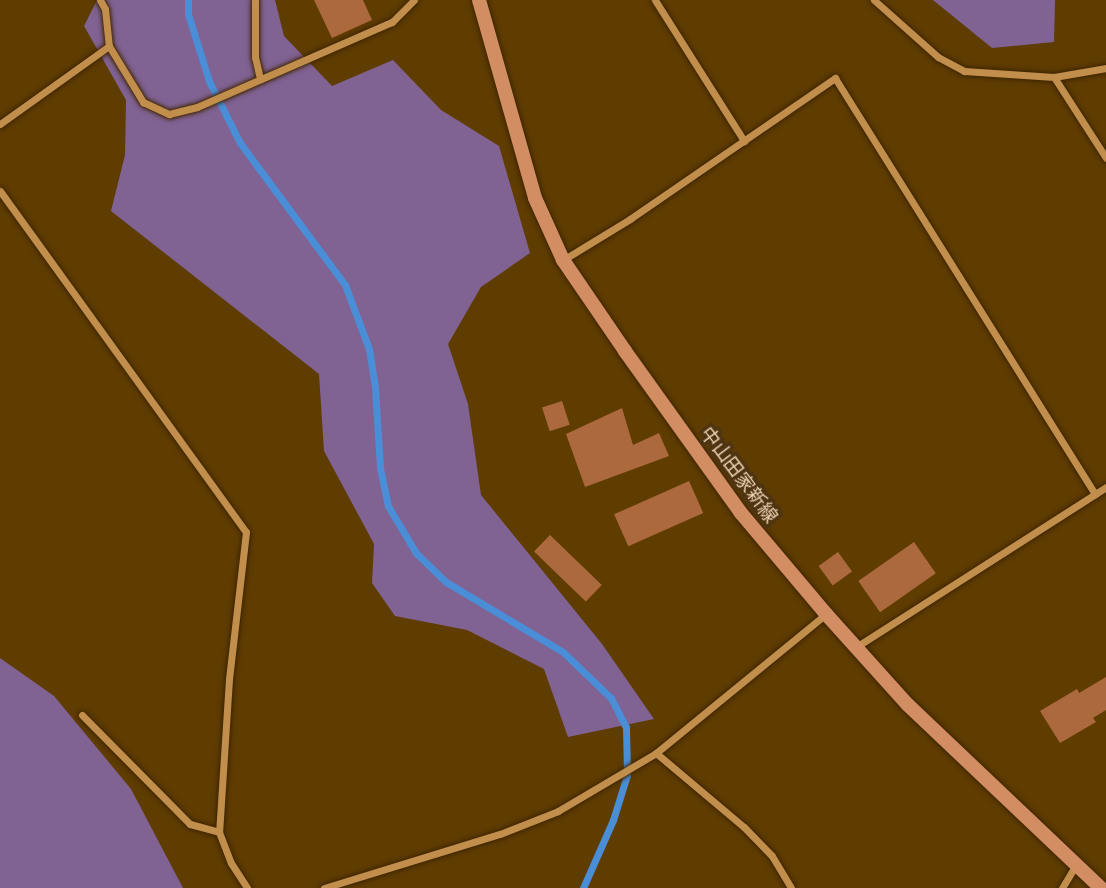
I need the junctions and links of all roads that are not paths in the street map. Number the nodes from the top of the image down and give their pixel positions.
1 (100, 0) edge
2 (255, 0) edge
3 (414, 0) edge
4 (479, 0) edge
5 (655, 0) edge
6 (874, 0) edge
7 (109, 46) junction
8 (1106, 68) edge
9 (1054, 77) junction
10 (260, 79) junction
11 (0, 124) edge
12 (744, 141) junction
13 (1106, 158) edge
14 (0, 191) edge
15 (563, 260) junction
16 (1106, 487) edge
17 (1095, 494) junction
18 (825, 614) junction
19 (856, 647) junction
20 (82, 715) dead end
21 (656, 753) junction
22 (219, 832) junction
23 (1076, 865) junction
24 (247, 888) edge
25 (324, 888) edge
26 (791, 888) edge
27 (1062, 888) edge
28 (1101, 888) edge

1 - 7 street
2 - 10 street
3 - 10 street
4 - 15 main road, 中山田家新線
5 - 12 street
6 - 9 street
7 - 10 street
7 - 11 street
8 - 9 street
9 - 13 street
12 - 15 street
12 - 17 street
14 - 22 street
15 - 18 main road, 中山田家新線
16 - 17 street
17 - 19 street
18 - 19 main road, 中山田家新線
18 - 21 street
19 - 23 main road, 中山田家新線
20 - 22 street
21 - 25 street
21 - 26 street
22 - 24 street
23 - 27 street
23 - 28 main road, 中山田家新線

